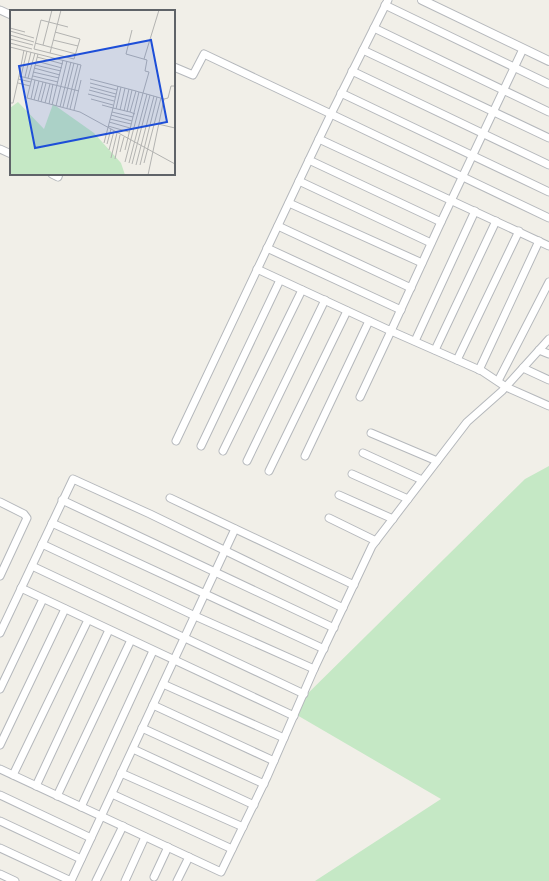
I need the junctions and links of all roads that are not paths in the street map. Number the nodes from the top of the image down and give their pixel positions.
1 (422, 0) edge
2 (386, 3) edge
3 (0, 10) edge
4 (10, 15) edge
5 (374, 28) junction
6 (523, 49) junction
7 (363, 50) junction
8 (549, 59) edge
9 (514, 67) junction
10 (175, 68) edge
11 (352, 71) junction
12 (549, 84) edge
13 (504, 89) junction
14 (341, 93) junction
15 (494, 112) junction
16 (549, 112) edge
17 (331, 114) junction
18 (484, 133) junction
19 (319, 138) junction
20 (549, 138) edge
21 (0, 149) edge
22 (10, 154) edge
23 (473, 155) junction
24 (309, 160) junction
25 (549, 165) edge
26 (463, 177) junction
27 (300, 181) junction
28 (549, 192) edge
29 (453, 200) junction
30 (289, 203) junction
31 (476, 211) junction
32 (549, 218) edge
33 (496, 220) junction
34 (441, 222) junction
35 (278, 226) junction
36 (519, 231) junction
37 (540, 241) junction
38 (431, 243) junction
39 (549, 246) edge
40 (268, 248) junction
41 (422, 263) junction
42 (257, 269) junction
43 (280, 280) junction
44 (549, 282) edge
45 (411, 288) junction
46 (302, 290) junction
47 (324, 300) junction
48 (347, 310) junction
49 (401, 310) junction
50 (369, 320) junction
51 (392, 331) junction
52 (549, 339) edge
53 (415, 341) junction
54 (435, 350) junction
55 (539, 350) junction
56 (549, 354) edge
57 (457, 360) junction
58 (523, 368) junction
59 (479, 370) junction
60 (549, 380) edge
61 (498, 382) junction
62 (506, 387) junction
63 (360, 397) dead end
64 (549, 406) edge
65 (371, 433) dead end
66 (176, 441) dead end
67 (201, 446) dead end
68 (223, 451) dead end
69 (363, 453) dead end
70 (305, 456) dead end
71 (247, 461) dead end
72 (437, 461) junction
73 (269, 471) dead end
74 (352, 474) dead end
75 (422, 480) junction
76 (339, 495) dead end
77 (170, 498) dead end
78 (408, 499) junction
79 (62, 500) junction
80 (0, 502) edge
81 (329, 518) dead end
82 (392, 519) junction
83 (52, 523) junction
84 (235, 529) junction
85 (376, 541) junction
86 (42, 544) junction
87 (225, 550) junction
88 (32, 566) junction
89 (215, 572) junction
90 (0, 576) edge
91 (354, 585) junction
92 (21, 588) junction
93 (205, 594) junction
94 (43, 599) junction
95 (343, 608) junction
96 (65, 609) junction
97 (195, 616) junction
98 (88, 620) junction
99 (334, 628) junction
100 (110, 630) junction
101 (0, 633) edge
102 (184, 638) junction
103 (131, 640) junction
104 (324, 649) junction
105 (153, 651) junction
106 (174, 661) junction
107 (314, 669) junction
108 (163, 684) junction
109 (0, 689) edge
110 (304, 694) junction
111 (153, 705) junction
112 (294, 716) junction
113 (142, 728) junction
114 (284, 738) junction
115 (0, 745) edge
116 (133, 749) junction
117 (274, 761) junction
118 (0, 769) edge
119 (121, 773) junction
120 (14, 775) junction
121 (264, 784) junction
122 (36, 786) junction
123 (112, 794) junction
124 (0, 795) edge
125 (57, 796) junction
126 (254, 805) junction
127 (81, 807) junction
128 (101, 816) junction
129 (0, 821) edge
130 (123, 826) junction
131 (243, 827) junction
132 (145, 837) junction
133 (91, 838) junction
134 (168, 847) junction
135 (0, 848) edge
136 (232, 849) junction
137 (189, 857) junction
138 (81, 859) junction
139 (0, 874) edge
140 (154, 877) dead end
141 (15, 881) edge
142 (96, 881) edge
143 (125, 881) edge
144 (177, 881) edge

1 - 6 street
2 - 5 street
2 - 9 street
3 - 4 street
5 - 7 street
5 - 13 street
6 - 8 street
6 - 9 street
7 - 11 street
7 - 15 street
9 - 12 street
9 - 13 street
10 - 17 street
11 - 14 street
11 - 18 street
13 - 15 street
13 - 16 street
14 - 17 street
14 - 23 street
15 - 18 street
15 - 20 street
17 - 19 street
17 - 26 street
18 - 23 street
18 - 25 street
19 - 24 street
19 - 29 street
21 - 22 street
23 - 26 street
23 - 28 street
24 - 27 street
24 - 34 street
26 - 29 street
26 - 32 street
27 - 30 street
27 - 38 street
29 - 31 street
29 - 34 street
30 - 35 street
30 - 41 street
31 - 33 street
31 - 53 street
33 - 36 street
33 - 54 street
34 - 38 street
35 - 40 street
35 - 45 street
36 - 37 street
36 - 57 street
37 - 39 street
37 - 59 street
38 - 41 street
40 - 42 street
40 - 49 street
41 - 45 street
42 - 43 street
42 - 66 street
43 - 46 street
43 - 67 street
44 - 61 street
45 - 49 street
46 - 47 street
46 - 68 street
47 - 48 street
47 - 71 street
48 - 50 street
48 - 73 street
49 - 51 street
50 - 51 street
50 - 70 street
51 - 53 street
51 - 63 street
52 - 55 street
53 - 54 street
54 - 57 street
55 - 56 street
55 - 58 street
57 - 59 street
58 - 60 street
58 - 62 street
59 - 61 street
61 - 62 street
62 - 64 street
62 - 72 street
65 - 72 street
69 - 75 street
72 - 75 street
74 - 78 street
75 - 78 street
76 - 82 street
77 - 84 street
78 - 82 street
79 - 83 street
79 - 87 street
79 - 89 street
80 - 90 street
81 - 85 street
82 - 85 street
83 - 86 street
83 - 93 street
84 - 87 street
84 - 91 street
85 - 91 street
86 - 88 street
86 - 97 street
87 - 89 street
87 - 95 street
88 - 92 street
88 - 102 street
89 - 93 street
89 - 99 street
91 - 95 street
92 - 94 street
92 - 101 street
93 - 97 street
93 - 104 street
94 - 96 street
94 - 109 street
95 - 99 street
96 - 98 street
96 - 115 street
97 - 102 street
97 - 107 street
98 - 100 street
98 - 120 street
99 - 104 street
100 - 103 street
100 - 122 street
102 - 106 street
102 - 110 street
103 - 105 street
103 - 125 street
104 - 107 street
105 - 106 street
105 - 127 street
106 - 108 street
106 - 112 street
107 - 110 street
108 - 111 street
108 - 114 street
110 - 112 street
111 - 113 street
111 - 117 street
112 - 114 street
113 - 116 street
113 - 121 street
114 - 117 street
116 - 119 street
116 - 126 street
117 - 121 street
118 - 120 street
119 - 123 street
119 - 131 street
120 - 122 street
121 - 126 street
122 - 125 street
123 - 128 street
123 - 136 street
124 - 133 street
125 - 127 street
126 - 131 street
127 - 128 street
128 - 130 street
128 - 133 street
129 - 138 street
130 - 132 street
130 - 142 street
131 - 136 street
132 - 134 street
132 - 143 street
133 - 138 street
134 - 137 street
134 - 140 street
135 - 138 street
136 - 137 street
137 - 144 street
139 - 141 street

